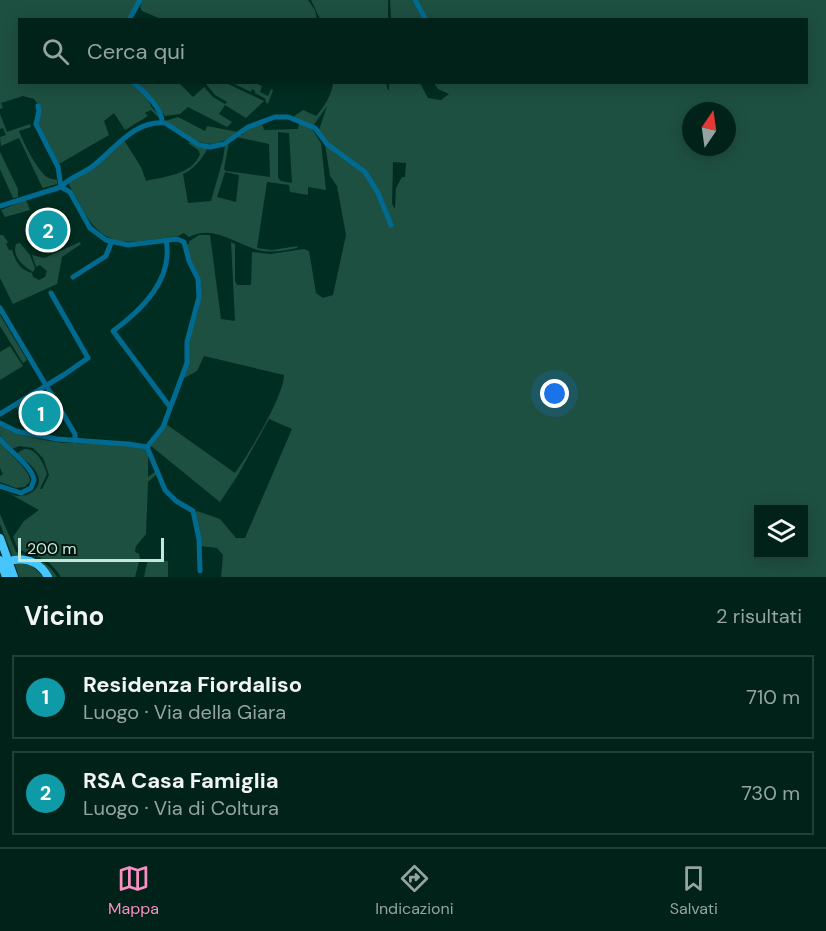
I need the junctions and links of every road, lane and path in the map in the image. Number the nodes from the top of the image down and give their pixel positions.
1 (140, 0) edge
2 (415, 0) edge
3 (130, 18) edge
4 (425, 18) edge
5 (135, 84) edge
6 (38, 106) dead end
7 (162, 122) junction
8 (61, 187) junction
9 (0, 206) edge
10 (391, 225) dead end
11 (166, 240) junction
12 (111, 243) junction
13 (73, 277) dead end
14 (51, 293) dead end
15 (0, 308) edge
16 (46, 384) junction
17 (170, 407) junction
18 (0, 414) edge
19 (0, 418) edge
20 (0, 423) edge
21 (10, 429) junction
22 (0, 439) edge
23 (75, 441) junction
24 (147, 447) junction
25 (0, 486) edge
26 (0, 538) edge
27 (0, 562) edge
28 (200, 571) dead end
29 (6, 577) edge
30 (14, 577) edge
31 (48, 577) edge

1 - 3 street
2 - 4 street
5 - 7 street
6 - 8 street
7 - 8 street
7 - 10 street
8 - 9 street
8 - 12 street
11 - 12 street
11 - 17 street
11 - 17 street
12 - 13 street
14 - 16 street
15 - 16 street
16 - 18 street
16 - 23 street
17 - 24 street
19 - 21 street
20 - 21 street
21 - 23 street
22 - 25 street
23 - 24 street
24 - 28 street
26 - 30 highway
27 - 29 highway
27 - 31 highway, bridge

